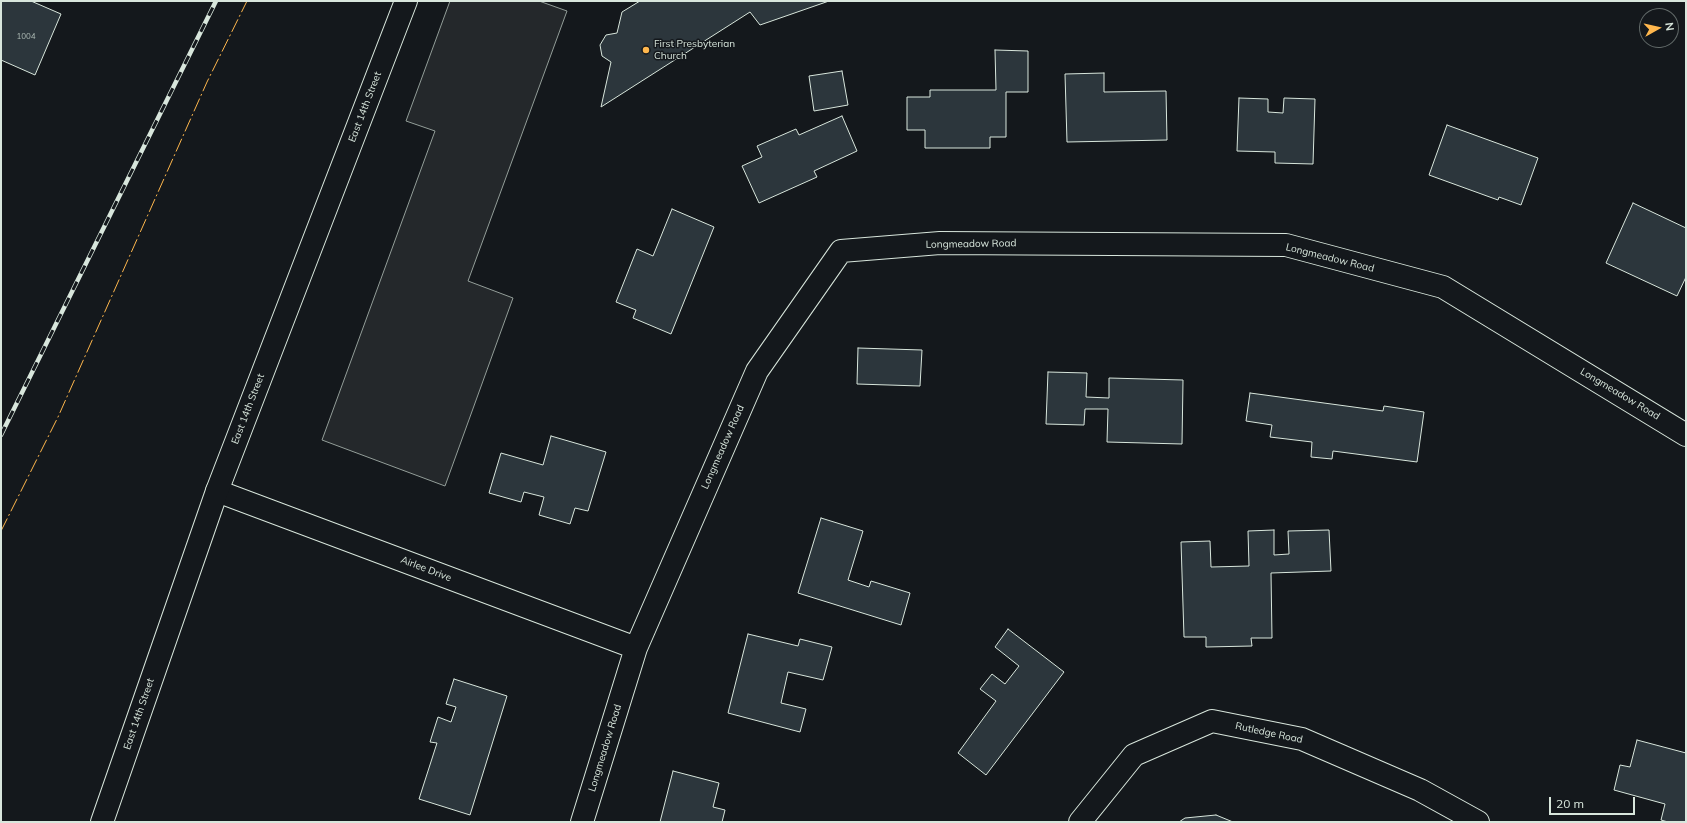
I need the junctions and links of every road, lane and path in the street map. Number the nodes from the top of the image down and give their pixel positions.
1 (406, 1) edge
2 (1686, 435) edge
3 (217, 491) junction
4 (636, 648) junction
5 (102, 822) edge
6 (582, 822) edge
7 (1080, 822) edge
8 (1478, 822) edge

1 - 3 street, East 14th Street
2 - 4 street, Longmeadow Road
3 - 4 street, Airlee Drive
3 - 5 street, East 14th Street
4 - 6 street, Longmeadow Road
7 - 8 street, Rutledge Road

